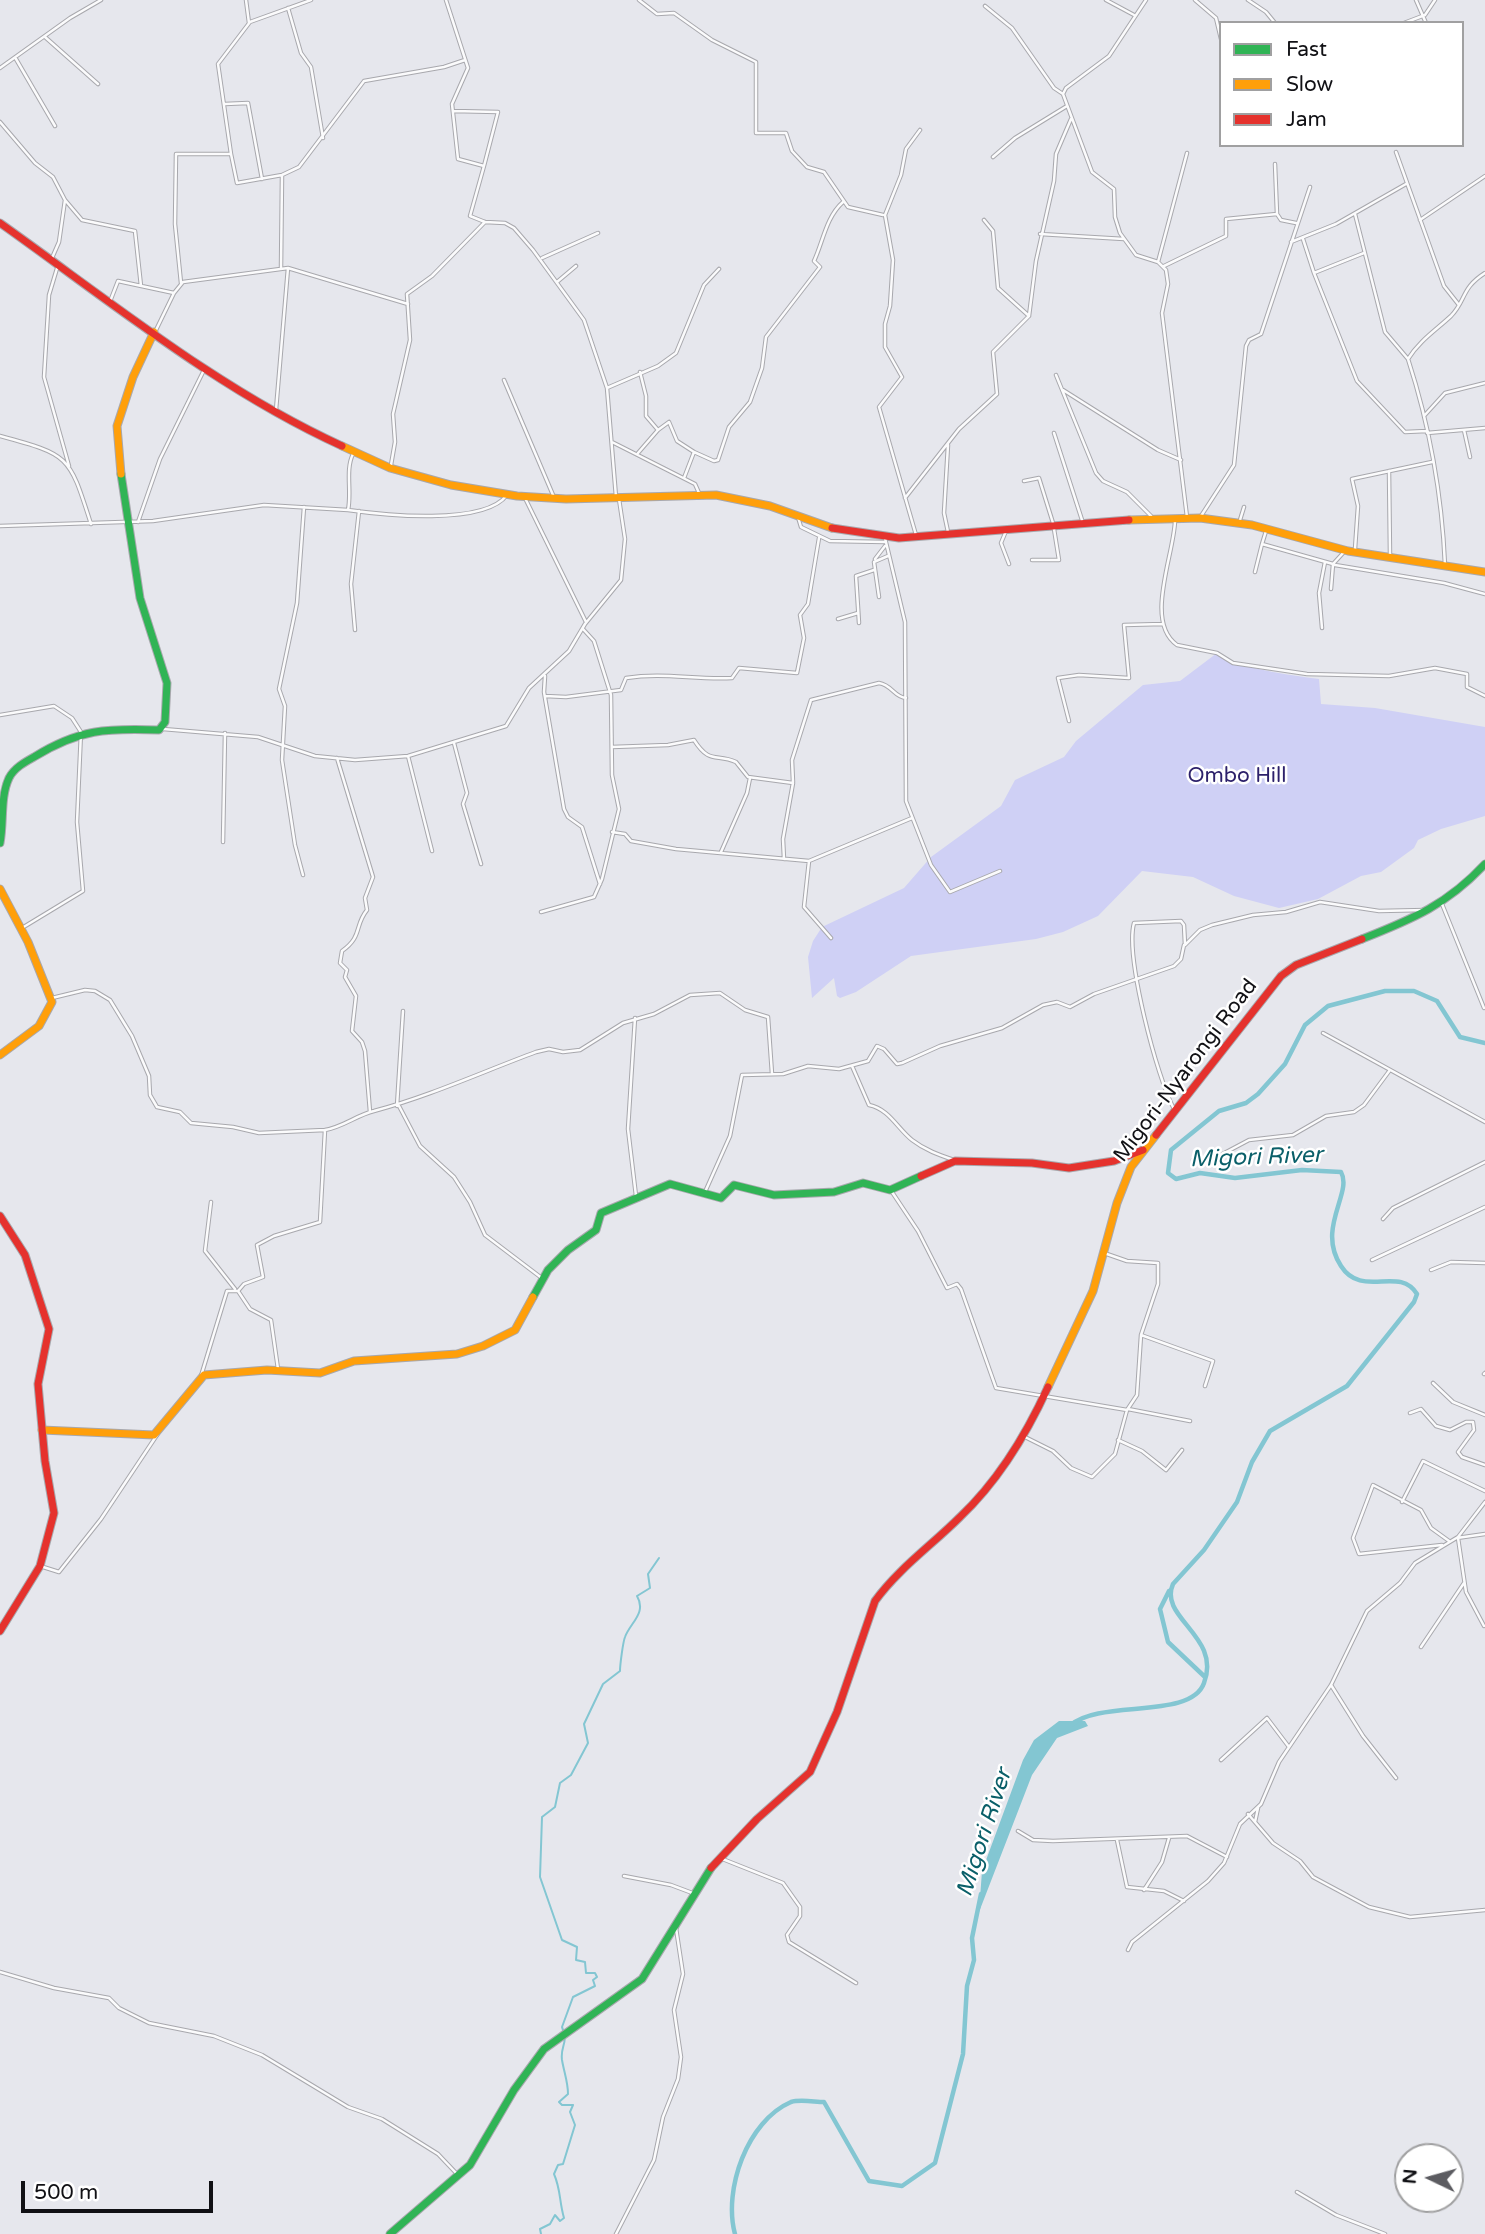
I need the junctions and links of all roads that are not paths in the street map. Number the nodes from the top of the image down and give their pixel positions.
1 (101, 0) edge
2 (246, 0) edge
3 (311, 0) edge
4 (446, 0) edge
5 (639, 0) edge
6 (1106, 0) edge
7 (1146, 0) edge
8 (1195, 0) edge
9 (1248, 0) edge
10 (1416, 0) edge
11 (1435, 0) edge
12 (90, 2) edge
13 (985, 6) dead end
14 (288, 8) junction
15 (1134, 15) junction
16 (1423, 16) junction
17 (1273, 21) edge
18 (1409, 21) edge
19 (1425, 21) edge
20 (249, 23) junction
21 (1219, 31) edge
22 (45, 37) junction
23 (16, 59) junction
24 (465, 60) junction
25 (0, 68) edge
26 (98, 84) dead end
27 (1063, 94) junction
28 (223, 104) junction
29 (1067, 106) junction
30 (453, 111) junction
31 (1072, 118) junction
32 (0, 122) edge
33 (55, 126) dead end
34 (919, 130) dead end
35 (323, 138) junction
36 (1396, 152) dead end
37 (1187, 153) dead end
38 (231, 154) junction
39 (993, 157) dead end
40 (1275, 164) dead end
41 (484, 166) junction
42 (282, 175) junction
43 (1485, 176) edge
44 (262, 179) junction
45 (1406, 184) junction
46 (1310, 187) dead end
47 (65, 200) junction
48 (843, 202) junction
49 (1277, 214) junction
50 (1355, 214) junction
51 (885, 215) junction
52 (1420, 219) junction
53 (984, 220) dead end
54 (485, 222) junction
55 (0, 223) edge
56 (1296, 223) junction
57 (598, 233) dead end
58 (1040, 234) junction
59 (1126, 239) junction
60 (1303, 239) junction
61 (1290, 242) junction
62 (1364, 253) junction
63 (539, 257) junction
64 (50, 260) junction
65 (1158, 262) junction
66 (58, 265) junction
67 (576, 266) dead end
68 (1164, 266) junction
69 (281, 268) junction
70 (288, 268) junction
71 (719, 269) dead end
72 (1314, 273) junction
73 (1485, 273) edge
74 (556, 282) junction
75 (181, 283) junction
76 (141, 286) junction
77 (174, 293) junction
78 (110, 302) junction
79 (408, 304) junction
80 (1459, 305) junction
81 (1030, 316) junction
82 (154, 332) junction
83 (1408, 359) junction
84 (205, 368) junction
85 (640, 372) junction
86 (1056, 375) dead end
87 (505, 380) dead end
88 (1485, 383) edge
89 (607, 388) junction
90 (1062, 389) junction
91 (275, 413) junction
92 (1424, 416) junction
93 (1485, 428) edge
94 (658, 430) junction
95 (1464, 430) junction
96 (1427, 432) junction
97 (1054, 433) dead end
98 (0, 436) edge
99 (612, 442) junction
100 (948, 445) junction
101 (694, 452) junction
102 (638, 453) junction
103 (353, 454) junction
104 (1470, 457) dead end
105 (1181, 460) junction
106 (1432, 462) junction
107 (69, 466) junction
108 (390, 468) junction
109 (1390, 471) junction
110 (684, 478) junction
111 (1024, 481) dead end
112 (699, 494) junction
113 (508, 495) junction
114 (526, 496) junction
115 (905, 498) junction
116 (554, 499) junction
117 (618, 499) junction
118 (304, 506) junction
119 (1244, 507) dead end
120 (348, 510) junction
121 (359, 512) junction
122 (798, 516) junction
123 (1152, 517) junction
124 (1175, 517) junction
125 (1187, 517) junction
126 (1200, 518) junction
127 (138, 522) junction
128 (129, 523) junction
129 (1083, 523) junction
130 (1241, 523) junction
131 (91, 524) junction
132 (0, 526) edge
133 (1054, 527) junction
134 (1266, 529) junction
135 (1007, 530) junction
136 (949, 535) junction
137 (819, 538) junction
138 (917, 538) junction
139 (885, 542) junction
140 (1262, 544) junction
141 (1351, 552) junction
142 (888, 556) junction
143 (1390, 558) junction
144 (875, 559) junction
145 (1032, 560) dead end
146 (1325, 562) junction
147 (1009, 564) dead end
148 (1334, 565) junction
149 (1445, 565) junction
150 (874, 570) junction
151 (1255, 572) dead end
152 (1485, 572) edge
153 (1331, 589) dead end
154 (1485, 594) edge
155 (879, 597) dead end
156 (858, 613) junction
157 (838, 619) dead end
158 (586, 622) junction
159 (859, 623) dead end
160 (1163, 624) junction
161 (1322, 628) dead end
162 (583, 629) junction
163 (355, 630) dead end
164 (545, 675) junction
165 (609, 690) junction
166 (545, 696) junction
167 (1485, 696) edge
168 (906, 698) junction
169 (0, 715) edge
170 (1069, 720) dead end
171 (162, 728) junction
172 (80, 732) junction
173 (225, 733) junction
174 (283, 743) junction
175 (454, 743) junction
176 (612, 747) junction
177 (408, 756) junction
178 (337, 758) junction
179 (750, 778) junction
180 (793, 783) junction
181 (912, 818) junction
182 (612, 832) junction
183 (223, 842) dead end
184 (0, 843) edge
185 (432, 851) dead end
186 (721, 852) junction
187 (784, 859) junction
188 (809, 861) junction
189 (481, 864) dead end
190 (1485, 864) edge
191 (1000, 871) dead end
192 (303, 875) dead end
193 (600, 884) junction
194 (0, 889) edge
195 (1442, 903) junction
196 (1427, 910) junction
197 (541, 912) dead end
198 (21, 928) junction
199 (831, 938) dead end
200 (1184, 945) junction
201 (1136, 978) junction
202 (51, 998) junction
203 (1484, 1008) edge
204 (402, 1011) dead end
205 (635, 1018) junction
206 (1323, 1033) dead end
207 (0, 1055) edge
208 (852, 1066) junction
209 (1390, 1070) junction
210 (772, 1074) junction
211 (398, 1106) junction
212 (1174, 1109) junction
213 (370, 1112) junction
214 (1485, 1122) edge
215 (325, 1130) junction
216 (1143, 1150) junction
217 (1192, 1160) dead end
218 (955, 1161) junction
219 (1485, 1162) edge
220 (890, 1190) junction
221 (705, 1193) junction
222 (636, 1196) junction
223 (211, 1202) dead end
224 (1485, 1208) edge
225 (0, 1216) edge
226 (1383, 1219) dead end
227 (1104, 1254) junction
228 (1372, 1260) dead end
229 (1485, 1263) edge
230 (1431, 1270) dead end
231 (543, 1279) junction
232 (237, 1290) junction
233 (1142, 1335) junction
234 (278, 1370) junction
235 (201, 1377) junction
236 (1433, 1383) dead end
237 (1205, 1386) dead end
238 (1044, 1396) junction
239 (1127, 1410) junction
240 (1410, 1413) dead end
241 (1485, 1415) edge
242 (1191, 1421) dead end
243 (42, 1430) junction
244 (159, 1432) junction
245 (1023, 1436) junction
246 (1118, 1440) junction
247 (1182, 1450) dead end
248 (1485, 1465) edge
249 (1485, 1491) edge
250 (1402, 1502) junction
251 (1485, 1502) edge
252 (1485, 1534) edge
253 (1458, 1538) junction
254 (1451, 1540) junction
255 (1442, 1545) junction
256 (40, 1566) junction
257 (1464, 1583) junction
258 (1484, 1626) edge
259 (0, 1631) edge
260 (1421, 1647) dead end
261 (1331, 1685) junction
262 (1289, 1747) junction
263 (1221, 1760) dead end
264 (1396, 1778) dead end
265 (1258, 1808) junction
266 (1248, 1814) junction
267 (1255, 1822) junction
268 (1018, 1831) dead end
269 (1169, 1838) junction
270 (1116, 1840) junction
271 (1227, 1857) junction
272 (720, 1858) junction
273 (624, 1876) dead end
274 (1144, 1890) junction
275 (695, 1894) junction
276 (1184, 1901) junction
277 (1485, 1910) edge
278 (676, 1928) junction
279 (1128, 1950) dead end
280 (0, 1972) edge
281 (856, 1983) dead end
282 (459, 2176) junction
283 (1297, 2192) dead end
284 (390, 2234) edge
285 (616, 2234) edge
286 (1385, 2234) edge

1 - 12 street
2 - 20 street
3 - 14 street
4 - 24 street
5 - 48 street
6 - 15 street
7 - 15 street
8 - 21 street
9 - 17 street
10 - 16 street
11 - 16 street
12 - 22 street
13 - 27 street
14 - 20 street
14 - 35 street
15 - 27 street
16 - 18 street
16 - 19 street
20 - 28 street
22 - 23 street
22 - 26 street
23 - 25 street
23 - 33 street
24 - 30 street
24 - 35 street
27 - 29 street
28 - 38 street
28 - 44 street
29 - 31 street
29 - 39 street
30 - 41 street
30 - 41 street
31 - 58 street
31 - 59 street
32 - 47 street
34 - 51 street
35 - 42 street
36 - 45 street
37 - 65 street
38 - 44 street
38 - 75 street
40 - 49 street
41 - 54 street
42 - 44 street
42 - 69 street
43 - 52 street
45 - 50 street
45 - 52 street
46 - 56 street
47 - 64 street
47 - 76 street
48 - 51 street
48 - 101 street
49 - 56 street
49 - 68 street
50 - 60 street
50 - 62 street
51 - 115 street
52 - 80 street
53 - 81 street
54 - 63 street
54 - 79 street
55 - 64 main road
56 - 61 street
57 - 63 street
58 - 59 street
58 - 81 street
59 - 65 street
60 - 61 street
60 - 72 street
61 - 126 street
62 - 72 street
62 - 83 street
63 - 74 street
64 - 66 main road
65 - 68 street
66 - 78 main road
66 - 107 street
67 - 74 street
68 - 105 street
69 - 70 street
69 - 75 street
70 - 79 street
70 - 91 street
71 - 85 street
72 - 96 street
73 - 80 street
74 - 89 street
75 - 77 street
76 - 77 street
76 - 78 street
77 - 82 street
78 - 82 main road
79 - 108 street
80 - 83 street
81 - 100 street
82 - 84 main road
82 - 128 main road
83 - 92 street
84 - 91 main road
84 - 127 street
85 - 89 street
85 - 94 street
86 - 90 street
87 - 116 street
88 - 92 street
89 - 99 street
90 - 105 street
90 - 123 street
91 - 103 main road
92 - 96 street
93 - 95 street
94 - 101 street
94 - 102 street
95 - 96 street
95 - 104 street
96 - 106 street
97 - 129 street
98 - 107 street
99 - 102 street
99 - 117 street
100 - 115 street
100 - 136 street
101 - 110 street
102 - 110 street
103 - 108 main road
103 - 120 street
105 - 125 street
106 - 109 street
106 - 149 street
107 - 131 street
108 - 113 main road
109 - 141 street
109 - 143 street
110 - 112 street
111 - 133 street
112 - 117 main road
112 - 122 main road
113 - 114 main road
113 - 121 street
114 - 116 main road
114 - 158 street
115 - 138 street
116 - 117 main road
117 - 158 street
118 - 120 street
118 - 127 street
118 - 174 street
119 - 130 street
120 - 121 street
121 - 163 street
122 - 137 street
122 - 139 main road
123 - 124 main road
123 - 129 main road
124 - 125 main road
124 - 160 street
125 - 126 main road
126 - 130 main road
127 - 128 street
128 - 131 street
128 - 171 main road
129 - 133 main road
130 - 134 main road
131 - 132 street
133 - 135 main road
134 - 140 street
134 - 141 main road
135 - 136 main road
135 - 145 street
135 - 147 street
136 - 138 main road
137 - 139 street
137 - 165 street
138 - 139 main road
139 - 142 street
139 - 144 street
140 - 146 street
140 - 151 street
141 - 143 main road
141 - 148 street
142 - 144 street
142 - 168 street
143 - 149 main road
144 - 150 street
146 - 148 street
146 - 161 street
148 - 153 street
148 - 154 street
149 - 152 main road
150 - 155 street
150 - 156 street
156 - 157 street
156 - 159 street
158 - 162 street
160 - 167 street
160 - 170 street
162 - 164 street
162 - 165 street
164 - 166 street
164 - 175 street
165 - 166 street
165 - 176 street
166 - 193 street
168 - 180 street
168 - 181 street
169 - 172 street
171 - 172 main road
171 - 173 street
172 - 184 main road
172 - 198 street
173 - 174 street
173 - 183 street
174 - 178 street
174 - 192 street
175 - 177 street
175 - 189 street
176 - 179 street
176 - 182 street
177 - 178 street
177 - 185 street
178 - 213 street
179 - 180 street
179 - 186 street
180 - 187 street
181 - 188 street
181 - 191 street
182 - 186 street
182 - 193 street
186 - 187 street
187 - 188 street
188 - 199 street
190 - 195 main road, Migori-Nyarongi Road
193 - 197 street
194 - 198 main road
195 - 196 main road, Migori-Nyarongi Road
195 - 203 street
196 - 200 street
196 - 212 main road, Migori-Nyarongi Road
198 - 202 main road
200 - 201 street
200 - 201 street
201 - 208 street
201 - 212 street
202 - 207 main road
202 - 215 street
204 - 211 street
205 - 210 street
205 - 211 street
205 - 222 street
206 - 209 street
208 - 210 street
208 - 218 street
209 - 214 street
209 - 217 street
210 - 221 street
211 - 213 street
211 - 231 street
212 - 216 main road, Migori-Nyarongi Road
213 - 215 street
215 - 232 street
216 - 218 main road
216 - 227 main road, Migori-Nyarongi Road
218 - 220 main road
219 - 226 street
220 - 221 main road
220 - 238 street
221 - 222 main road
222 - 231 main road
223 - 232 street
224 - 228 street
225 - 243 main road
227 - 233 street
227 - 238 main road, Migori-Nyarongi Road
229 - 230 street
231 - 234 main road
232 - 234 street
232 - 235 street
233 - 237 street
233 - 239 street
234 - 235 main road
235 - 244 main road
236 - 241 street
238 - 239 street
238 - 245 main road, Migori-Nyarongi Road
239 - 242 street
239 - 246 street
240 - 248 street
243 - 244 main road
243 - 256 main road
244 - 256 street
245 - 246 street
245 - 272 main road, Migori-Nyarongi Road
246 - 247 street
249 - 250 street
250 - 254 street
250 - 255 street
251 - 254 street
252 - 253 street
253 - 254 street
253 - 257 street
254 - 255 street
255 - 261 street
256 - 259 main road
257 - 258 street
257 - 260 street
261 - 262 street
261 - 264 street
262 - 263 street
262 - 265 street
265 - 266 street
265 - 267 street
266 - 267 street
266 - 271 street
267 - 277 street
268 - 270 street
269 - 270 street
269 - 271 street
269 - 274 street
270 - 274 street
271 - 276 street
272 - 275 main road, Migori-Nyarongi Road
272 - 281 street
273 - 275 street
274 - 276 street
275 - 278 main road, Migori-Nyarongi Road
276 - 279 street
278 - 282 main road, Migori-Nyarongi Road
278 - 285 street
280 - 282 street
282 - 284 main road, Migori-Nyarongi Road
283 - 286 street

